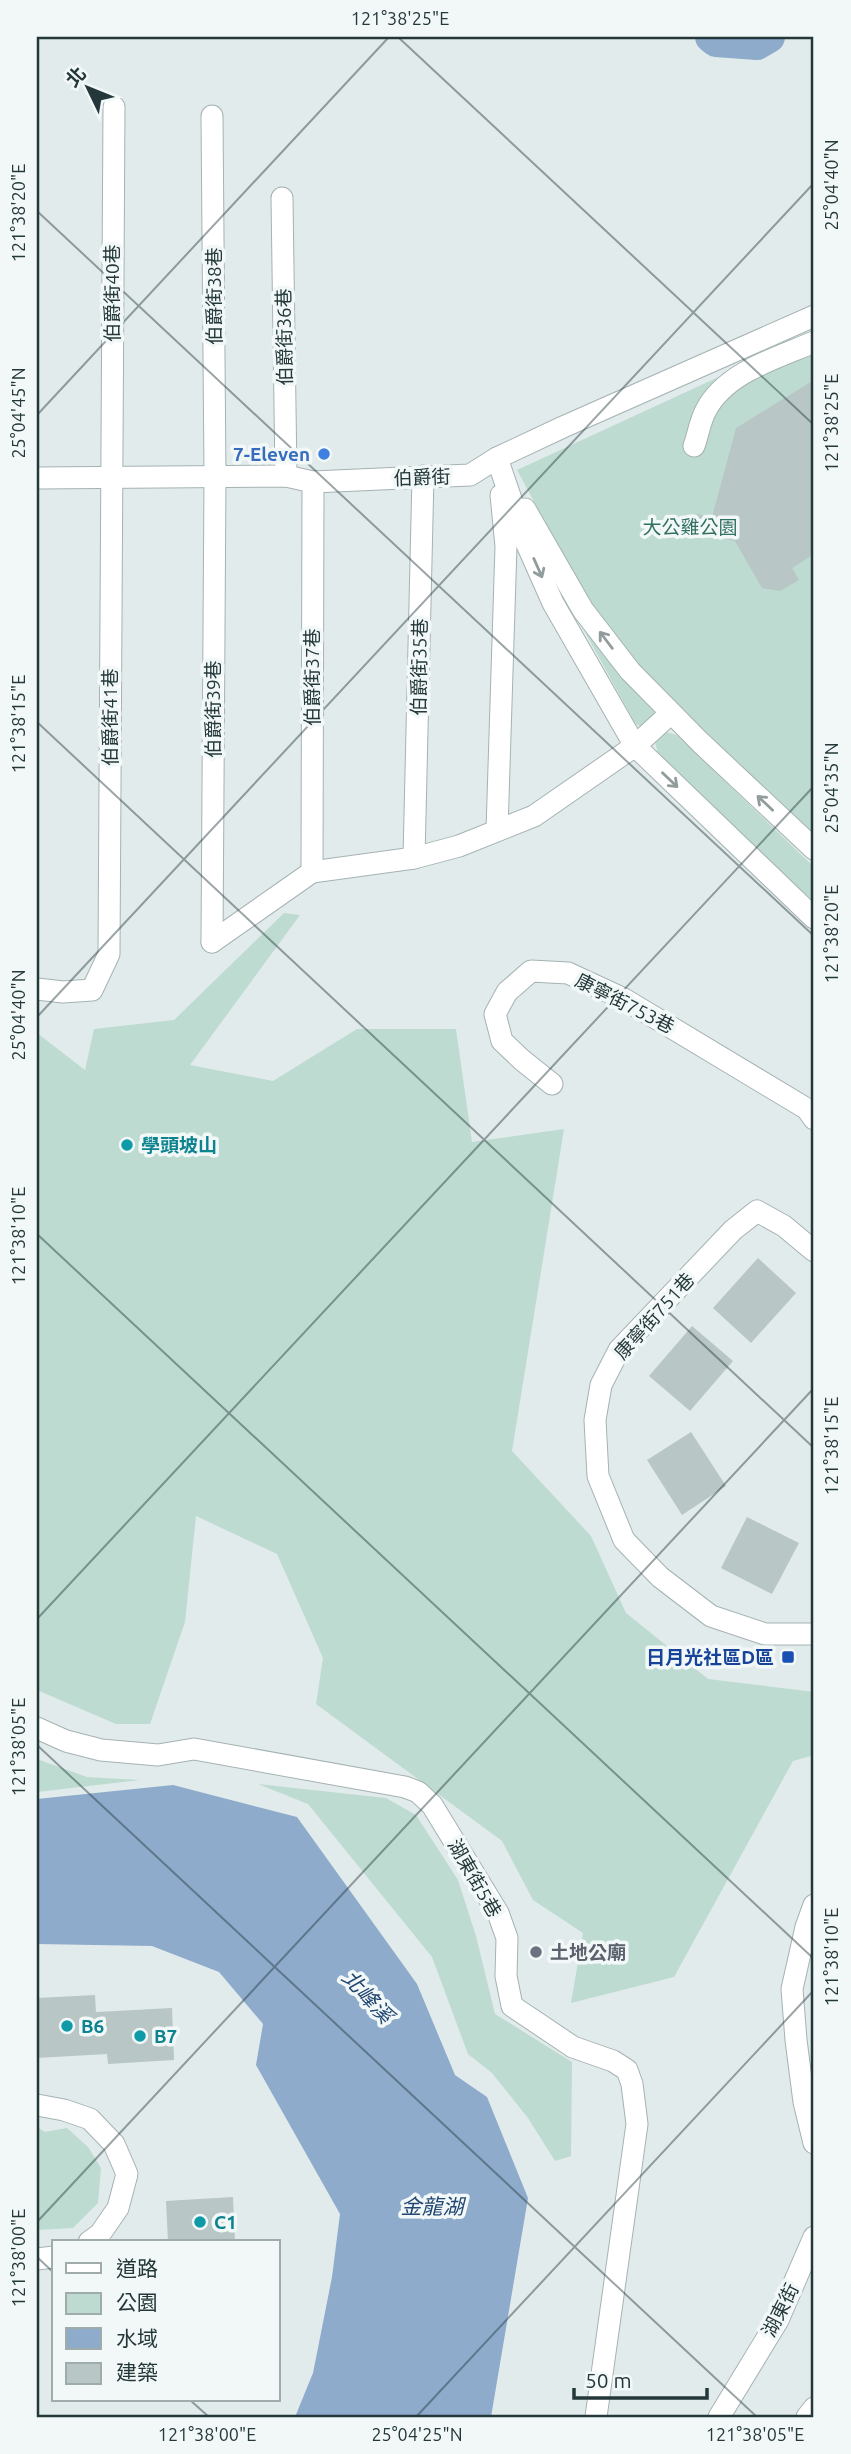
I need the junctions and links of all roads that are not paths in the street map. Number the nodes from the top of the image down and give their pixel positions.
1 (114, 107) dead end
2 (212, 116) dead end
3 (282, 198) dead end
4 (812, 329) edge
5 (694, 446) dead end
6 (497, 458) junction
7 (215, 476) junction
8 (286, 476) junction
9 (424, 476) junction
10 (37, 478) edge
11 (111, 479) junction
12 (313, 482) junction
13 (671, 713) junction
14 (635, 746) junction
15 (497, 830) junction
16 (814, 849) edge
17 (414, 858) junction
18 (312, 872) junction
19 (814, 918) edge
20 (37, 989) edge
21 (552, 1084) dead end
22 (812, 1112) edge
23 (814, 1251) edge
24 (814, 1634) edge
25 (37, 1728) edge
26 (814, 1905) edge
27 (809, 2097) edge
28 (37, 2105) edge
29 (814, 2143) edge
30 (814, 2237) edge
31 (92, 2240) edge
32 (814, 2408) edge
33 (596, 2417) edge
34 (719, 2417) edge
35 (807, 2417) edge

1 - 11 street, 伯爵街40巷
2 - 7 street, 伯爵街38巷
3 - 8 street, 伯爵街36巷
4 - 5 street
4 - 6 street, 伯爵街
6 - 9 street, 伯爵街
13 -> 6 street
6 -> 14 street
6 - 15 street
7 - 8 street, 伯爵街
7 - 11 street, 伯爵街
7 - 18 street, 伯爵街39巷
8 - 12 street, 伯爵街
9 - 12 street, 伯爵街
9 - 17 street, 伯爵街35巷
10 - 11 street, 伯爵街
11 - 20 street, 伯爵街41巷
12 - 18 street, 伯爵街37巷
13 - 14 street
16 -> 13 street
14 - 15 street
14 -> 19 street
15 - 17 street
17 - 18 street
21 - 22 street, 康寧街753巷
23 - 24 street, 康寧街751巷
25 - 33 street, 湖東街5巷
26 - 27 street
27 - 29 street
28 - 31 street
30 - 34 street, 湖東街
32 - 35 street

